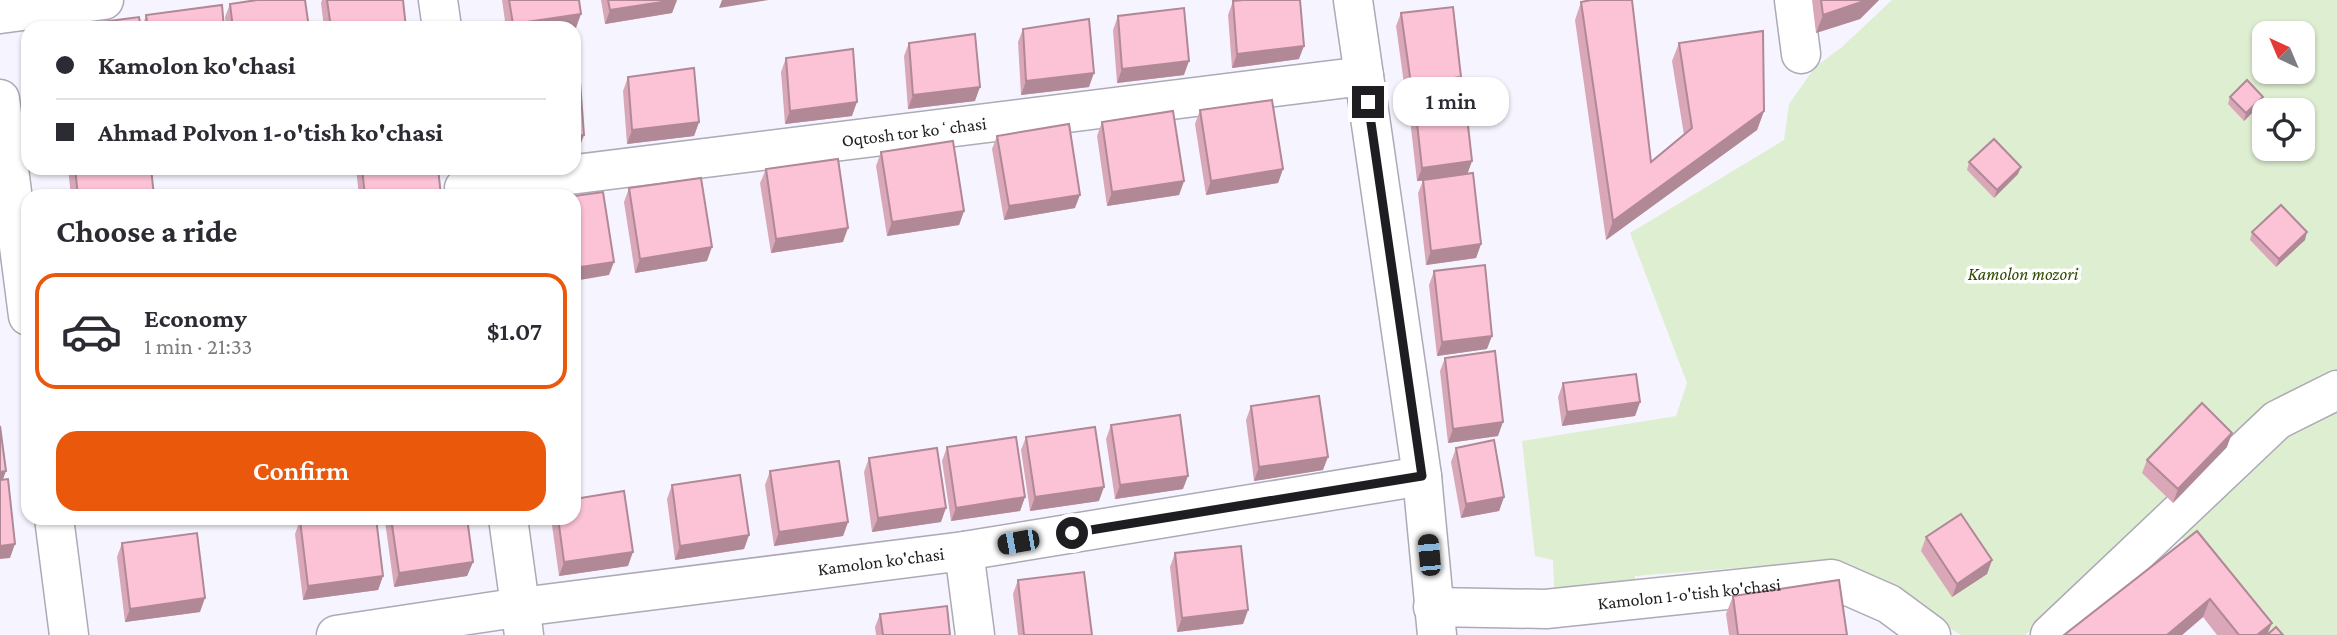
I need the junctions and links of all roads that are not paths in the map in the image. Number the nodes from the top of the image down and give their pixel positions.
1 (104, 0) edge
2 (438, 0) edge
3 (1353, 0) edge
4 (1794, 0) edge
5 (0, 15) edge
6 (441, 21) edge
7 (1801, 54) dead end
8 (1364, 76) junction
9 (0, 99) edge
10 (581, 170) edge
11 (538, 175) edge
12 (463, 184) edge
13 (21, 262) edge
14 (2337, 390) edge
15 (1422, 476) junction
16 (55, 525) edge
17 (510, 525) edge
18 (964, 551) junction
19 (522, 621) edge
20 (1435, 621) edge
21 (69, 635) edge
22 (336, 635) edge
23 (975, 635) edge
24 (1931, 635) edge
25 (2050, 635) edge

1 - 5 street
2 - 6 street
3 - 8 street
4 - 7 street
8 - 10 street, Oqtosh tor koʻchasi
8 - 15 street
9 - 13 street
11 - 12 street, Oqtosh tor koʻchasi
14 - 25 street
15 - 18 street, Kamolon ko'chasi
15 - 20 street
16 - 21 street
17 - 19 street
18 - 19 street, Kamolon ko'chasi
18 - 23 street
19 - 22 street, Kamolon ko'chasi
20 - 24 street, Kamolon 1-o'tish ko'chasi

